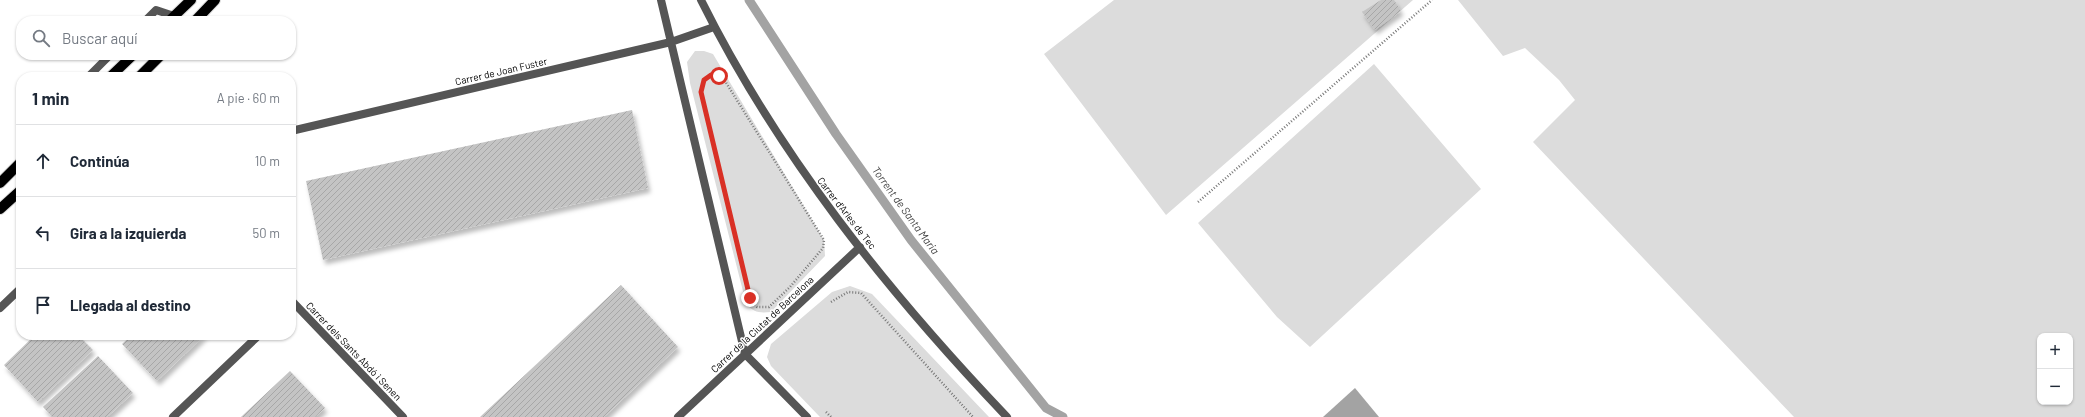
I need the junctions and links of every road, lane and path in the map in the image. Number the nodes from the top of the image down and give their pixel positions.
1 (191, 0) edge
2 (215, 0) edge
3 (661, 0) edge
4 (701, 0) edge
5 (1432, 0) edge
6 (150, 16) edge
7 (167, 16) edge
8 (173, 16) edge
9 (200, 16) edge
10 (714, 27) junction
11 (671, 42) junction
12 (105, 60) edge
13 (128, 60) edge
14 (156, 60) edge
15 (93, 72) edge
16 (115, 72) edge
17 (144, 72) edge
18 (296, 129) edge
19 (16, 167) edge
20 (0, 183) edge
21 (16, 195) edge
22 (1198, 202) dead end
23 (0, 209) edge
24 (822, 233) joint
25 (860, 247) junction
26 (16, 293) edge
27 (296, 306) edge
28 (824, 306) dead end
29 (0, 308) edge
30 (254, 340) edge
31 (745, 354) junction
32 (821, 406) dead end
33 (173, 417) edge
34 (403, 417) edge
35 (678, 417) edge
36 (807, 417) edge
37 (831, 417) edge
38 (973, 417) edge
39 (1007, 417) edge

1 - 8 main road
2 - 9 main road
3 - 11 street
4 - 10 street, Carrer d'Arles de Tec
5 - 22 path
6 - 7 street
10 - 11 street, Carrer de Joan Fuster
10 - 25 street, Carrer d'Arles de Tec
11 - 18 street, Carrer de Joan Fuster
11 - 31 street
12 - 15 street
13 - 16 main road
14 - 17 main road
19 - 20 main road
21 - 23 main road
24 - 24 path
25 - 31 street, Carrer de la Ciutat de Barcelona
25 - 39 street, Carrer d'Arles de Tec
26 - 29 street
27 - 34 street, Carrer dels Sants Abdó i Senen
28 - 38 path
30 - 33 street
31 - 35 street, Carrer de la Ciutat de Barcelona
31 - 36 street
32 - 37 path

